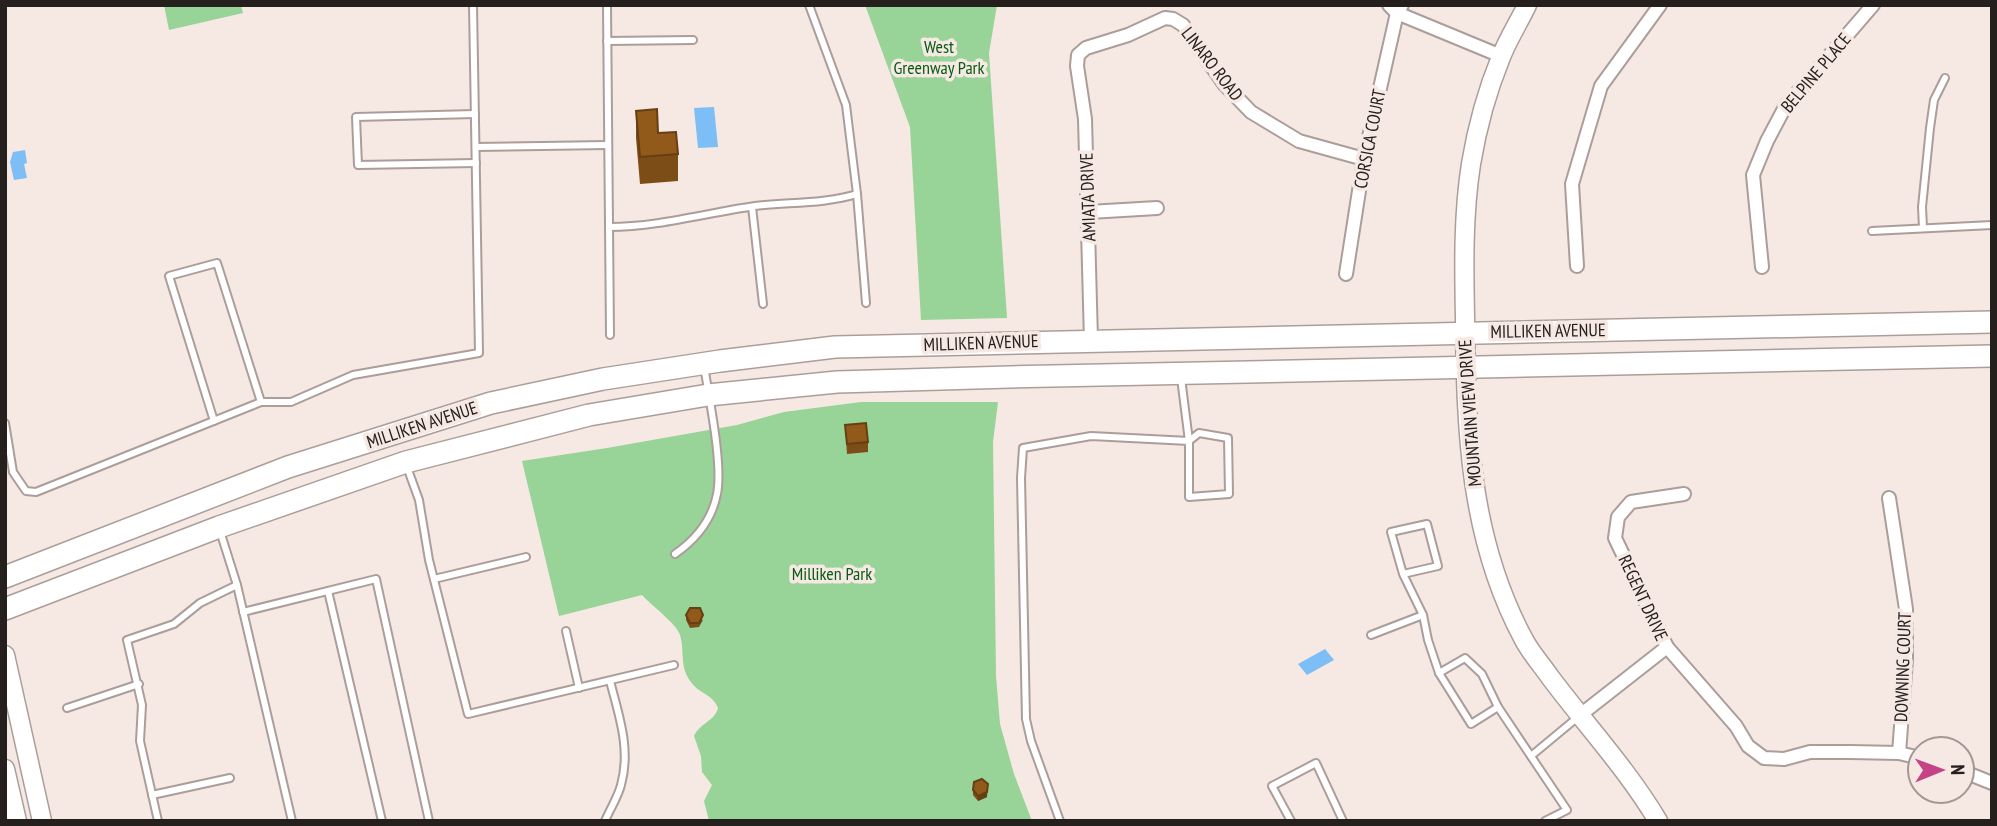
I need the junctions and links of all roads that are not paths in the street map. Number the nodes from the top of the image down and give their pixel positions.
1 (473, 5) edge
2 (607, 5) edge
3 (809, 5) edge
4 (1528, 5) edge
5 (1660, 5) edge
6 (1874, 5) edge
7 (1396, 8) edge
8 (693, 40) dead end
9 (607, 41) junction
10 (1078, 55) joint
11 (1501, 56) junction
12 (1945, 78) dead end
13 (475, 114) junction
14 (608, 145) junction
15 (476, 147) junction
16 (1364, 159) junction
17 (476, 163) junction
18 (858, 194) junction
19 (752, 207) junction
20 (1157, 208) dead end
21 (1089, 212) junction
22 (1992, 225) edge
23 (609, 227) junction
24 (1923, 228) junction
25 (1872, 232) dead end
26 (1577, 266) dead end
27 (1762, 267) dead end
28 (1346, 274) dead end
29 (866, 303) dead end
30 (763, 304) dead end
31 (1992, 322) edge
32 (1465, 333) junction
33 (610, 335) dead end
34 (1091, 340) junction
35 (1992, 356) edge
36 (704, 364) junction
37 (1465, 367) junction
38 (1181, 374) junction
39 (708, 395) junction
40 (261, 402) junction
41 (214, 421) junction
42 (5, 424) edge
43 (1189, 441) junction
44 (406, 462) junction
45 (1684, 494) dead end
46 (1889, 498) dead end
47 (219, 527) junction
48 (675, 554) dead end
49 (526, 557) dead end
50 (1403, 574) junction
51 (5, 577) edge
52 (434, 579) junction
53 (237, 584) junction
54 (328, 591) junction
55 (5, 609) edge
56 (243, 612) junction
57 (1423, 615) junction
58 (566, 631) dead end
59 (1371, 635) dead end
60 (1667, 648) junction
61 (5, 655) edge
62 (674, 665) dead end
63 (1439, 673) junction
64 (610, 681) junction
65 (139, 684) junction
66 (579, 688) junction
67 (1499, 707) junction
68 (67, 708) dead end
69 (1579, 716) junction
70 (1899, 753) junction
71 (1906, 755) edge
72 (1531, 756) junction
73 (5, 769) edge
74 (230, 778) dead end
75 (152, 796) junction
76 (17, 821) edge
77 (42, 821) edge
78 (158, 821) edge
79 (292, 821) edge
80 (382, 821) edge
81 (429, 821) edge
82 (605, 821) edge
83 (1060, 821) edge
84 (1291, 821) edge
85 (1343, 821) edge
86 (1545, 821) edge
87 (1658, 821) edge

1 - 13 lane
2 - 9 lane
3 - 18 lane
4 - 11 street, MOUNTAIN VIEW DRIVE
5 - 26 street
6 - 27 street, BELPINE PLACE
7 - 11 street
7 - 16 street, CORSICA COURT
8 - 9 lane
9 - 14 lane
10 - 16 street, LINARO ROAD
10 - 21 street, AMIATA DRIVE
11 - 32 street, MOUNTAIN VIEW DRIVE
12 - 24 lane
13 - 15 lane
13 - 17 lane
14 - 15 lane
14 - 23 lane
15 - 17 lane
16 - 28 street, CORSICA COURT
17 - 40 lane
18 - 19 lane
18 - 29 lane
19 - 23 lane
19 - 30 lane
20 - 21 street
21 - 34 street, AMIATA DRIVE
22 - 24 lane
23 - 33 lane
24 - 25 lane
31 - 32 main road, MILLIKEN AVENUE
32 - 34 main road, MILLIKEN AVENUE
32 - 37 street, MOUNTAIN VIEW DRIVE
34 - 36 main road, MILLIKEN AVENUE
35 - 37 main road, MILLIKEN AVENUE
36 - 39 lane
36 - 51 main road, MILLIKEN AVENUE
37 - 38 main road, MILLIKEN AVENUE
37 - 69 street, MOUNTAIN VIEW DRIVE
38 - 39 main road, MILLIKEN AVENUE
38 - 43 lane
39 - 44 main road, MILLIKEN AVENUE
39 - 48 lane
40 - 41 lane
40 - 41 lane
41 - 42 lane
43 - 43 lane
43 - 83 lane
44 - 47 main road, MILLIKEN AVENUE
44 - 52 lane
45 - 60 street, REGENT DRIVE
46 - 70 street, DOWNING COURT
47 - 53 lane
47 - 55 main road, MILLIKEN AVENUE
49 - 52 lane
50 - 50 lane
50 - 57 lane
52 - 66 lane
53 - 56 lane
53 - 65 lane
54 - 56 lane
54 - 80 lane
54 - 81 lane
56 - 79 lane
57 - 59 lane
57 - 63 lane
58 - 66 lane
60 - 69 street
60 - 70 street, REGENT DRIVE
61 - 77 street
62 - 64 lane
63 - 67 lane
63 - 67 lane
64 - 66 lane
64 - 82 lane
65 - 68 lane
65 - 75 lane
67 - 72 lane
69 - 72 lane
69 - 87 street, MOUNTAIN VIEW DRIVE
70 - 71 street
72 - 86 lane
73 - 76 street
74 - 75 lane
75 - 78 lane
84 - 85 lane

